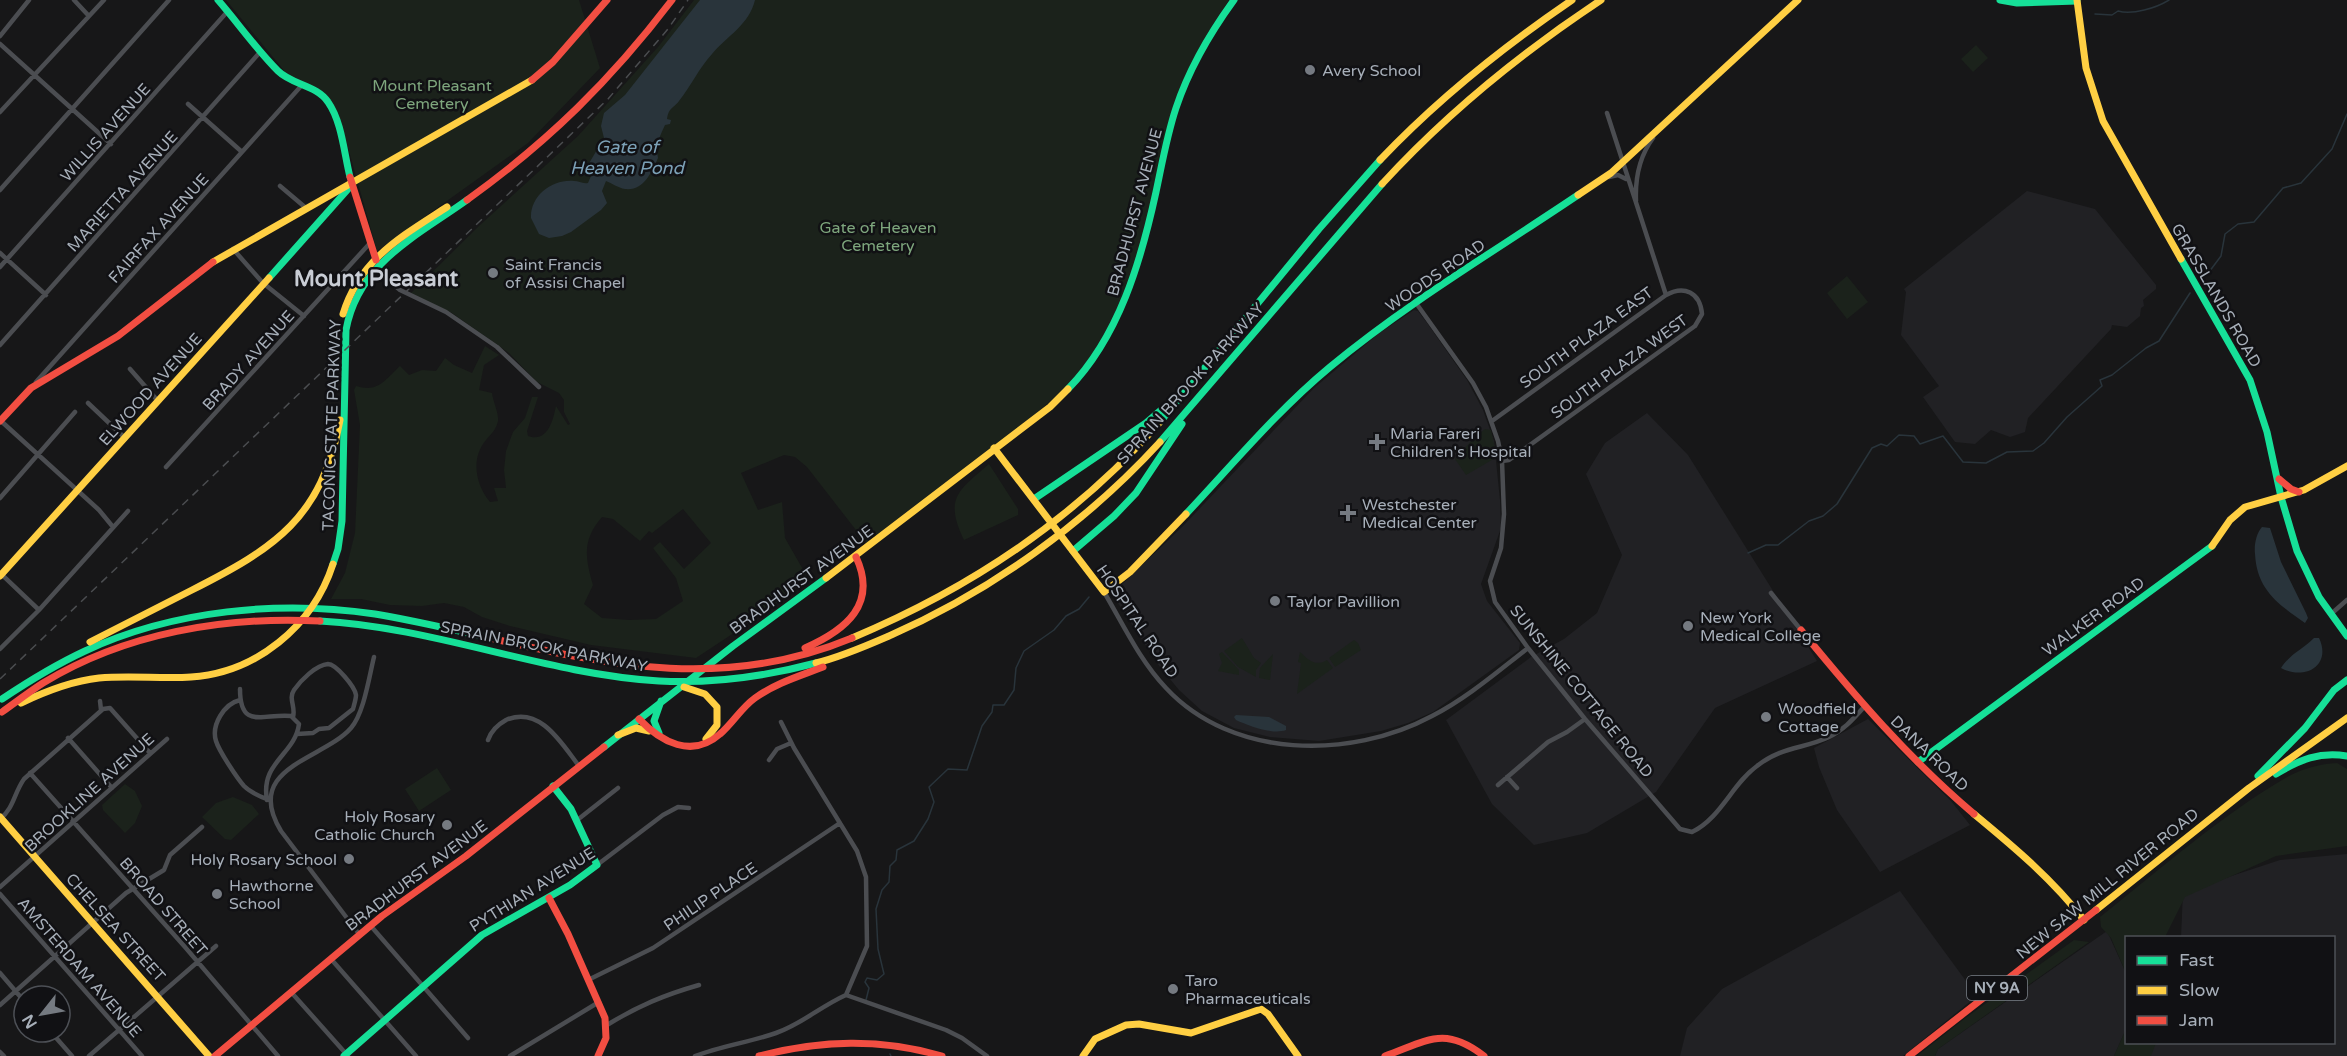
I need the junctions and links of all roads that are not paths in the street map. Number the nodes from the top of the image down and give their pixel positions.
1 (28, 0) edge
2 (74, 0) edge
3 (104, 0) edge
4 (169, 0) edge
5 (218, 0) edge
6 (607, 0) edge
7 (666, 0) edge
8 (672, 0) edge
9 (1234, 0) edge
10 (1572, 0) edge
11 (1601, 0) edge
12 (1798, 0) edge
13 (2000, 0) edge
14 (2078, 0) edge
15 (227, 12) junction
16 (88, 15) junction
17 (0, 36) edge
18 (0, 44) edge
19 (261, 51) junction
20 (34, 75) junction
21 (302, 85) junction
22 (188, 104) dead end
23 (72, 110) junction
24 (0, 112) edge
25 (1606, 113) dead end
26 (203, 118) junction
27 (1663, 126) junction
28 (111, 144) junction
29 (242, 152) junction
30 (1622, 162) junction
31 (1601, 180) junction
32 (351, 182) junction
33 (1629, 183) junction
34 (280, 186) dead end
35 (0, 190) edge
36 (1637, 206) junction
37 (306, 208) junction
38 (371, 242) junction
39 (233, 249) junction
40 (0, 253) edge
41 (375, 257) junction
42 (7, 259) junction
43 (377, 266) junction
44 (0, 267) edge
45 (263, 283) junction
46 (46, 295) junction
47 (1666, 295) junction
48 (1697, 298) joint
49 (1416, 303) junction
50 (304, 316) junction
51 (344, 339) junction
52 (0, 345) edge
53 (343, 361) junction
54 (130, 369) dead end
55 (1197, 377) junction
56 (539, 387) dead end
57 (31, 388) junction
58 (1198, 399) junction
59 (158, 401) junction
60 (88, 403) dead end
61 (75, 412) dead end
62 (0, 421) edge
63 (1492, 422) junction
64 (125, 438) junction
65 (994, 448) junction
66 (39, 455) junction
67 (1502, 461) junction
68 (2347, 466) edge
69 (166, 467) dead end
70 (2277, 477) junction
71 (77, 491) junction
72 (2299, 492) junction
73 (2281, 497) junction
74 (0, 498) edge
75 (1035, 500) junction
76 (128, 511) dead end
77 (113, 527) junction
78 (1073, 551) junction
79 (856, 557) junction
80 (0, 575) edge
81 (1104, 592) junction
82 (1771, 593) dead end
83 (2347, 600) edge
84 (39, 610) junction
85 (2331, 614) junction
86 (1801, 630) joint
87 (2347, 636) edge
88 (1528, 648) junction
89 (0, 649) edge
90 (855, 650) junction
91 (374, 657) dead end
92 (764, 664) junction
93 (2347, 680) edge
94 (667, 682) junction
95 (240, 689) dead end
96 (1, 700) edge
97 (240, 700) junction
98 (663, 700) junction
99 (100, 701) dead end
100 (1864, 707) junction
101 (101, 710) junction
102 (1, 713) edge
103 (293, 717) junction
104 (641, 717) junction
105 (2347, 718) edge
106 (1585, 719) junction
107 (781, 722) dead end
108 (656, 733) junction
109 (297, 734) junction
110 (618, 735) junction
111 (68, 738) junction
112 (167, 739) dead end
113 (488, 740) dead end
114 (791, 742) junction
115 (150, 753) junction
116 (2347, 756) edge
117 (769, 760) dead end
118 (1918, 762) junction
119 (579, 766) junction
120 (30, 773) junction
121 (1507, 777) junction
122 (1498, 785) dead end
123 (553, 786) junction
124 (112, 788) junction
125 (618, 788) dead end
126 (1517, 788) dead end
127 (2236, 798) junction
128 (269, 800) junction
129 (689, 808) dead end
130 (0, 818) edge
131 (576, 821) junction
132 (74, 822) junction
133 (840, 823) junction
134 (202, 827) dead end
135 (35, 856) junction
136 (597, 865) junction
137 (0, 887) edge
138 (133, 889) junction
139 (0, 894) edge
140 (549, 898) junction
141 (2084, 920) junction
142 (93, 922) junction
143 (370, 925) junction
144 (359, 934) junction
145 (216, 946) dead end
146 (55, 957) junction
147 (331, 958) junction
148 (197, 962) junction
149 (0, 974) edge
150 (588, 980) junction
151 (24, 984) edge
152 (699, 985) dead end
153 (423, 986) junction
154 (12, 987) edge
155 (291, 992) junction
156 (12, 994) edge
157 (158, 995) junction
158 (846, 995) junction
159 (599, 1002) junction
160 (0, 1005) edge
161 (385, 1019) junction
162 (607, 1025) junction
163 (251, 1026) junction
164 (117, 1030) junction
165 (468, 1038) dead end
166 (62, 1044) edge
167 (0, 1052) edge
168 (346, 1055) edge
169 (4, 1056) edge
170 (72, 1056) edge
171 (89, 1056) edge
172 (142, 1056) edge
173 (209, 1056) edge
174 (215, 1056) edge
175 (278, 1056) edge
176 (416, 1056) edge
177 (510, 1056) edge
178 (598, 1056) edge
179 (695, 1056) edge
180 (759, 1056) edge
181 (942, 1056) edge
182 (987, 1056) edge
183 (1083, 1056) edge
184 (1298, 1056) edge
185 (1385, 1056) edge
186 (1484, 1056) edge
187 (1909, 1056) edge

1 - 17 street
2 - 16 street
3 - 16 street
4 - 23 street
5 - 15 main road
6 - 32 main road
7 - 41 main road, TACONIC STATE PARKWAY
8 - 43 main road, TACONIC STATE PARKWAY
9 - 65 main road, BRADHURST AVENUE
10 - 55 main road, SPRAIN BROOK PARKWAY
11 - 58 main road, SPRAIN BROOK PARKWAY
12 - 27 main road, WOODS ROAD
13 - 14 main road
14 - 70 main road, GRASSLANDS ROAD
15 - 19 main road
15 - 28 street, WILLIS AVENUE
16 - 20 street
18 - 20 street
19 - 21 main road
19 - 26 street, MARIETTA AVENUE
20 - 23 street
20 - 24 street
21 - 29 street, FAIRFAX AVENUE
21 - 32 main road
22 - 26 street
23 - 28 street
23 - 35 street
25 - 30 street
26 - 29 street
26 - 46 street, MARIETTA AVENUE
27 - 30 main road, WOODS ROAD
27 - 36 street
28 - 42 street, WILLIS AVENUE
29 - 57 street, FAIRFAX AVENUE
30 - 31 main road, WOODS ROAD
30 - 33 street
31 - 33 street
31 - 49 main road, WOODS ROAD
32 - 37 main road
32 - 38 main road
32 - 45 main road, ELWOOD AVENUE
33 - 36 street
34 - 37 street
36 - 47 street
37 - 39 main road
38 - 41 main road
38 - 50 street, BRADY AVENUE
39 - 45 street
39 - 57 main road
40 - 42 street
41 - 43 main road
41 - 51 main road, TACONIC STATE PARKWAY
42 - 44 street, WILLIS AVENUE
42 - 46 street
43 - 51 main road, TACONIC STATE PARKWAY
43 - 56 street
45 - 50 street
45 - 59 main road, ELWOOD AVENUE
46 - 52 street, MARIETTA AVENUE
47 - 48 street, SOUTH PLAZA EAST
47 - 63 street, SOUTH PLAZA EAST
48 - 67 street, SOUTH PLAZA WEST
49 - 63 street, SUNSHINE COTTAGE ROAD
49 - 81 main road, WOODS ROAD
50 - 69 street, BRADY AVENUE
51 - 53 main road, TACONIC STATE PARKWAY
53 - 96 main road, TACONIC STATE PARKWAY
53 - 102 main road, TACONIC STATE PARKWAY
54 - 59 street
55 - 75 main road
55 - 92 main road, SPRAIN BROOK PARKWAY
57 - 62 main road
58 - 78 main road
58 - 90 main road, SPRAIN BROOK PARKWAY
59 - 64 main road, ELWOOD AVENUE
60 - 64 street
61 - 66 street
62 - 66 street
63 - 67 street, SUNSHINE COTTAGE ROAD
64 - 71 main road, ELWOOD AVENUE
65 - 75 main road, HOSPITAL ROAD
65 - 79 main road, BRADHURST AVENUE
66 - 71 street
66 - 74 street
67 - 88 street, SUNSHINE COTTAGE ROAD
68 - 72 main road, WALKER ROAD
70 - 72 main road
70 - 73 main road, GRASSLANDS ROAD
71 - 77 street
71 - 80 main road, ELWOOD AVENUE
72 - 73 main road, WALKER ROAD
73 - 85 main road, GRASSLANDS ROAD
73 - 118 main road, WALKER ROAD
75 - 78 main road, HOSPITAL ROAD
76 - 77 street
77 - 84 street
78 - 81 main road, HOSPITAL ROAD
79 - 92 main road
79 - 98 main road, BRADHURST AVENUE
80 - 84 street
81 - 88 street, HOSPITAL ROAD
82 - 86 street, DANA ROAD
83 - 85 street
84 - 89 street
85 - 87 main road, GRASSLANDS ROAD
86 - 100 main road, DANA ROAD
88 - 106 street, SUNSHINE COTTAGE ROAD
90 - 94 main road, SPRAIN BROOK PARKWAY
90 - 108 main road
91 - 128 street
92 - 96 main road, SPRAIN BROOK PARKWAY
93 - 127 main road
94 - 102 main road, SPRAIN BROOK PARKWAY
94 - 108 main road
95 - 97 street
97 - 103 street
97 - 128 street
98 - 104 main road, BRADHURST AVENUE
98 - 108 main road
99 - 101 street
100 - 106 street, SUNSHINE COTTAGE ROAD
100 - 118 main road, DANA ROAD
101 - 111 street
101 - 115 street
103 - 109 street
103 - 109 street
104 - 108 main road
104 - 110 main road, BRADHURST AVENUE
105 - 127 main road, NY 9A
106 - 121 street
107 - 114 street
108 - 110 main road
109 - 128 street
110 - 119 main road, BRADHURST AVENUE
111 - 120 street
111 - 124 street
112 - 115 street, BROOKLINE AVENUE
113 - 119 street
114 - 117 street
114 - 133 street
115 - 124 street, BROOKLINE AVENUE
116 - 127 main road
118 - 141 main road, DANA ROAD
119 - 123 main road, BRADHURST AVENUE
120 - 130 street
120 - 132 street, BROAD STREET
121 - 122 street
121 - 126 street
123 - 131 main road
123 - 143 main road, BRADHURST AVENUE
124 - 132 street, BROOKLINE AVENUE
125 - 131 street
127 - 141 main road, NEW SAW MILL RIVER ROAD / NY 9A
128 - 144 street
129 - 136 street, PYTHIAN AVENUE
130 - 135 main road, CHELSEA STREET
131 - 136 main road
132 - 135 street, BROOKLINE AVENUE
132 - 138 street, BROAD STREET
133 - 150 street, PHILIP PLACE
133 - 158 street
134 - 138 street
135 - 137 street, BROOKLINE AVENUE
135 - 142 main road, CHELSEA STREET
136 - 140 main road, PYTHIAN AVENUE
138 - 142 street
138 - 148 street, BROAD STREET
139 - 146 street, AMSTERDAM AVENUE
140 - 150 main road
140 - 153 main road, PYTHIAN AVENUE
141 - 187 main road, NEW SAW MILL RIVER ROAD / NY 9A
142 - 146 street
142 - 157 main road, CHELSEA STREET
143 - 144 main road, BRADHURST AVENUE
143 - 153 street
144 - 147 main road, BRADHURST AVENUE
145 - 148 street
146 - 151 street
146 - 164 street, AMSTERDAM AVENUE
147 - 155 main road, BRADHURST AVENUE
147 - 161 street
148 - 157 street
148 - 163 street, BROAD STREET
149 - 154 street
150 - 159 main road
152 - 162 street
153 - 161 main road, PYTHIAN AVENUE
153 - 165 street
155 - 163 main road, BRADHURST AVENUE
155 - 168 street
156 - 160 street
157 - 164 street
157 - 173 main road, CHELSEA STREET
158 - 179 street
158 - 182 street
159 - 162 main road
159 - 177 street
161 - 168 main road, PYTHIAN AVENUE
161 - 176 street
162 - 178 main road
163 - 174 main road, BRADHURST AVENUE
163 - 175 street, BROAD STREET
164 - 171 street
164 - 172 street, AMSTERDAM AVENUE
166 - 170 street
167 - 169 street
180 - 181 main road
183 - 184 main road
185 - 186 main road

